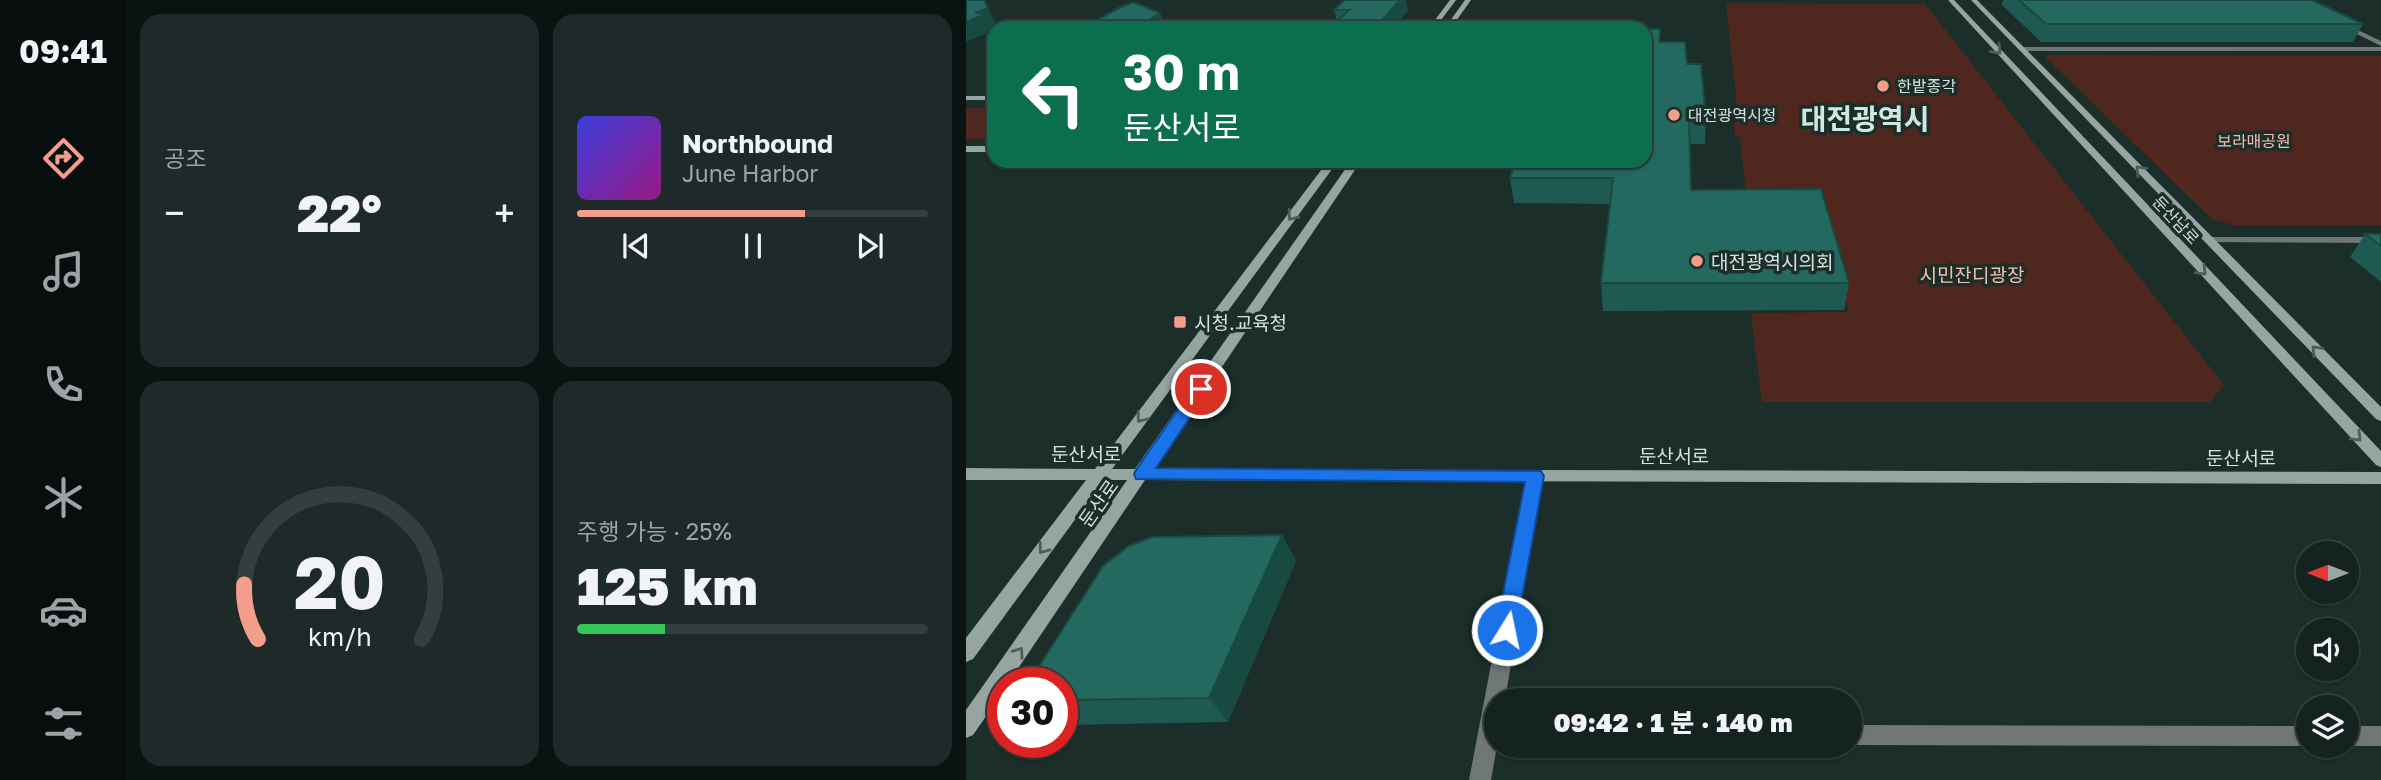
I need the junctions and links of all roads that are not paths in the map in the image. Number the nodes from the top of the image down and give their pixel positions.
1 (1453, 0) edge
2 (1468, 0) edge
3 (1951, 0) edge
4 (1974, 0) edge
5 (2331, 19) edge
6 (1437, 21) edge
7 (1453, 21) edge
8 (2381, 46) edge
9 (2021, 48) junction
10 (966, 98) edge
11 (987, 98) edge
12 (966, 149) edge
13 (987, 149) edge
14 (1328, 168) edge
15 (1351, 168) edge
16 (2209, 240) junction
17 (2381, 240) edge
18 (2381, 416) edge
19 (2381, 461) edge
20 (966, 474) edge
21 (1098, 474) junction
22 (1143, 474) junction
23 (1535, 476) junction
24 (2381, 478) edge
25 (966, 653) edge
26 (1500, 688) edge
27 (966, 728) edge
28 (1862, 735) edge
29 (2296, 736) edge
30 (2359, 736) edge
31 (2381, 736) edge
32 (1486, 758) edge
33 (1480, 780) edge

1 - 6 main road
2 - 7 main road
3 -> 19 main road, 둔산남로
4 - 9 main road, 둔산남로
5 - 8 street
8 - 9 street
16 -> 9 main road, 둔산남로
10 - 11 main road
12 - 13 main road
14 -> 21 main road, 둔산로
15 - 22 main road, 둔산로
16 - 17 street
18 -> 16 main road, 둔산남로
20 - 21 main road, 둔산서로
21 - 22 main road, 둔산서로
21 -> 25 main road, 둔산로
22 - 23 main road, 둔산서로
27 -> 22 main road, 둔산로
23 - 24 main road, 둔산서로
23 - 26 street
28 - 29 street
30 - 31 street
32 - 33 street

